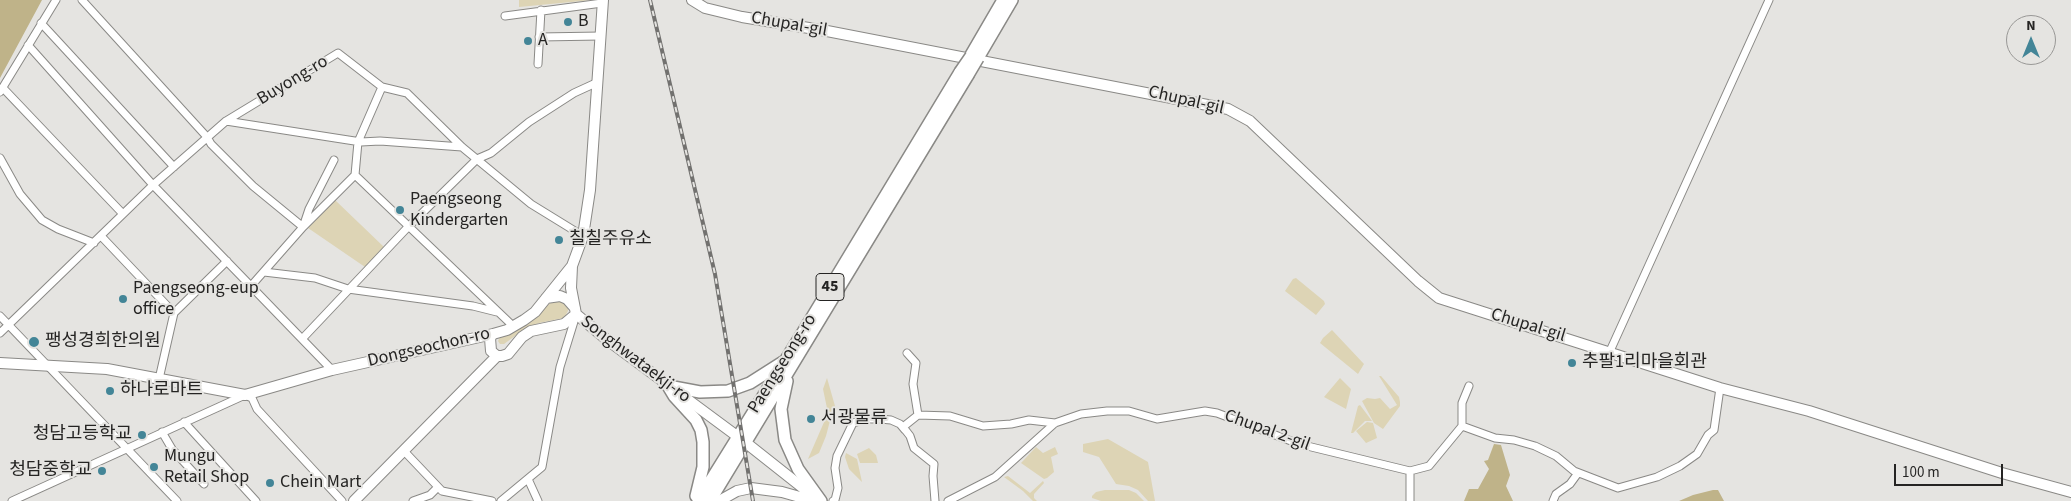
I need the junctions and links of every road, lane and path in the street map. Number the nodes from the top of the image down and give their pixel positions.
1 (56, 0) edge
2 (82, 0) edge
3 (692, 0) edge
4 (1002, 0) edge
5 (1012, 0) edge
6 (1769, 0) edge
7 (603, 2) edge
8 (541, 10) junction
9 (505, 16) dead end
10 (41, 23) junction
11 (600, 36) junction
12 (539, 37) junction
13 (28, 45) junction
14 (975, 57) junction
15 (538, 64) dead end
16 (598, 82) junction
17 (382, 87) junction
18 (1, 90) edge
19 (226, 121) junction
20 (207, 137) junction
21 (358, 142) junction
22 (462, 147) junction
23 (0, 158) edge
24 (477, 159) junction
25 (334, 160) dead end
26 (174, 167) junction
27 (355, 175) junction
28 (153, 185) junction
29 (123, 214) junction
30 (303, 227) junction
31 (408, 227) junction
32 (101, 236) junction
33 (583, 236) junction
34 (94, 243) junction
35 (227, 261) junction
36 (572, 266) junction
37 (264, 272) junction
38 (251, 286) junction
39 (348, 289) junction
40 (546, 298) junction
41 (174, 313) junction
42 (499, 313) junction
43 (576, 314) junction
44 (0, 316) edge
45 (8, 325) junction
46 (513, 326) junction
47 (0, 333) edge
48 (493, 334) junction
49 (302, 339) junction
50 (1610, 352) junction
51 (907, 353) dead end
52 (497, 356) junction
53 (0, 363) edge
54 (45, 365) junction
55 (788, 365) junction
56 (332, 370) junction
57 (160, 379) junction
58 (668, 386) junction
59 (1469, 386) dead end
60 (1720, 388) junction
61 (244, 396) junction
62 (918, 415) junction
63 (184, 422) junction
64 (1055, 423) junction
65 (1462, 426) junction
66 (906, 430) junction
67 (162, 432) junction
68 (741, 439) junction
69 (126, 448) junction
70 (404, 451) junction
71 (1410, 471) junction
72 (1578, 473) junction
73 (528, 479) junction
74 (204, 484) dead end
75 (438, 487) junction
76 (2071, 492) edge
77 (12, 501) edge
78 (177, 501) edge
79 (256, 501) edge
80 (342, 501) edge
81 (354, 501) edge
82 (413, 501) edge
83 (492, 501) edge
84 (502, 501) edge
85 (538, 501) edge
86 (696, 501) edge
87 (710, 501) edge
88 (719, 501) edge
89 (814, 501) edge
90 (820, 501) edge
91 (833, 501) edge
92 (935, 501) edge
93 (948, 501) edge
94 (1410, 501) edge
95 (1553, 501) edge

1 - 10 street
2 - 20 street
3 - 50 street, Chupal-gil
4 - 14 main road, 45
5 - 14 main road, 45
6 - 50 street
7 - 8 street, Dongseochon-ro
7 - 11 street, Dongseochon-ro
8 - 9 street, Dongseochon-ro
8 - 12 street
10 - 13 street
10 - 26 street
11 - 12 street
11 - 16 street, Dongseochon-ro
12 - 15 street
13 - 18 street
13 - 28 street
14 - 55 main road, Paengseong-ro / 45, bridge
16 - 24 street
16 - 33 street, Dongseochon-ro
17 - 19 street, Buyong-ro
17 - 21 street
17 - 22 street
18 - 29 street
19 - 20 street, Buyong-ro
19 - 21 street, Buyong-ro
20 - 26 street, Buyong-ro
20 - 30 street
21 - 22 street, Buyong-ro
21 - 27 street
22 - 24 street
23 - 34 street
24 - 31 street
24 - 33 street
25 - 30 street
26 - 28 street, Buyong-ro
27 - 30 street
27 - 31 street
28 - 29 street, Buyong-ro
28 - 35 street
29 - 32 street, Buyong-ro
30 - 37 street
31 - 39 street
31 - 42 street
32 - 34 street, Buyong-ro
32 - 41 street
33 - 36 street, Dongseochon-ro
34 - 45 street, Buyong-ro
35 - 38 street
35 - 41 street
36 - 40 street, Dongseochon-ro
36 - 43 street
37 - 38 street
37 - 39 street
38 - 49 street
39 - 42 street
39 - 49 street
40 - 43 street
40 - 46 street, Dongseochon-ro
41 - 57 street
42 - 46 street
43 - 52 street, Songhwataekji-ro
43 - 58 street, Songhwataekji-ro
43 - 73 street
44 - 45 street
45 - 47 street, Buyong-ro
45 - 54 street
46 - 48 street, Dongseochon-ro
48 - 52 street
48 - 56 street, Dongseochon-ro
49 - 56 street
50 - 60 street, Chupal-gil
51 - 62 street
52 - 70 street, Songhwataekji-ro
53 - 54 street, Dongseochon-ro
54 - 57 street, Dongseochon-ro
54 - 69 street
55 - 58 main road
55 - 68 main road, Paengseong-ro / 45
55 - 90 main road
56 - 61 street, Dongseochon-ro
57 - 61 street, Dongseochon-ro
58 - 68 street, Songhwataekji-ro
58 - 86 main road
59 - 65 street
60 - 72 street
60 - 76 street, Chupal-gil
61 - 63 street
61 - 80 street
62 - 64 street
62 - 66 street
63 - 67 street
63 - 79 street
64 - 71 street, Chupal 2-gil
64 - 93 street, Chupal 2-gil
65 - 71 street
65 - 72 street
66 - 91 street
66 - 92 street
67 - 69 street
67 - 74 street
68 - 86 main road, Paengseong-ro / 45
68 - 87 main road, Paengseong-ro / 45
68 - 90 street, Songhwataekji-ro
69 - 77 street
69 - 78 street
70 - 75 street
70 - 81 street, Songhwataekji-ro
71 - 94 street
72 - 95 street
73 - 84 street
73 - 85 street
75 - 82 street
75 - 83 street
88 - 89 street

